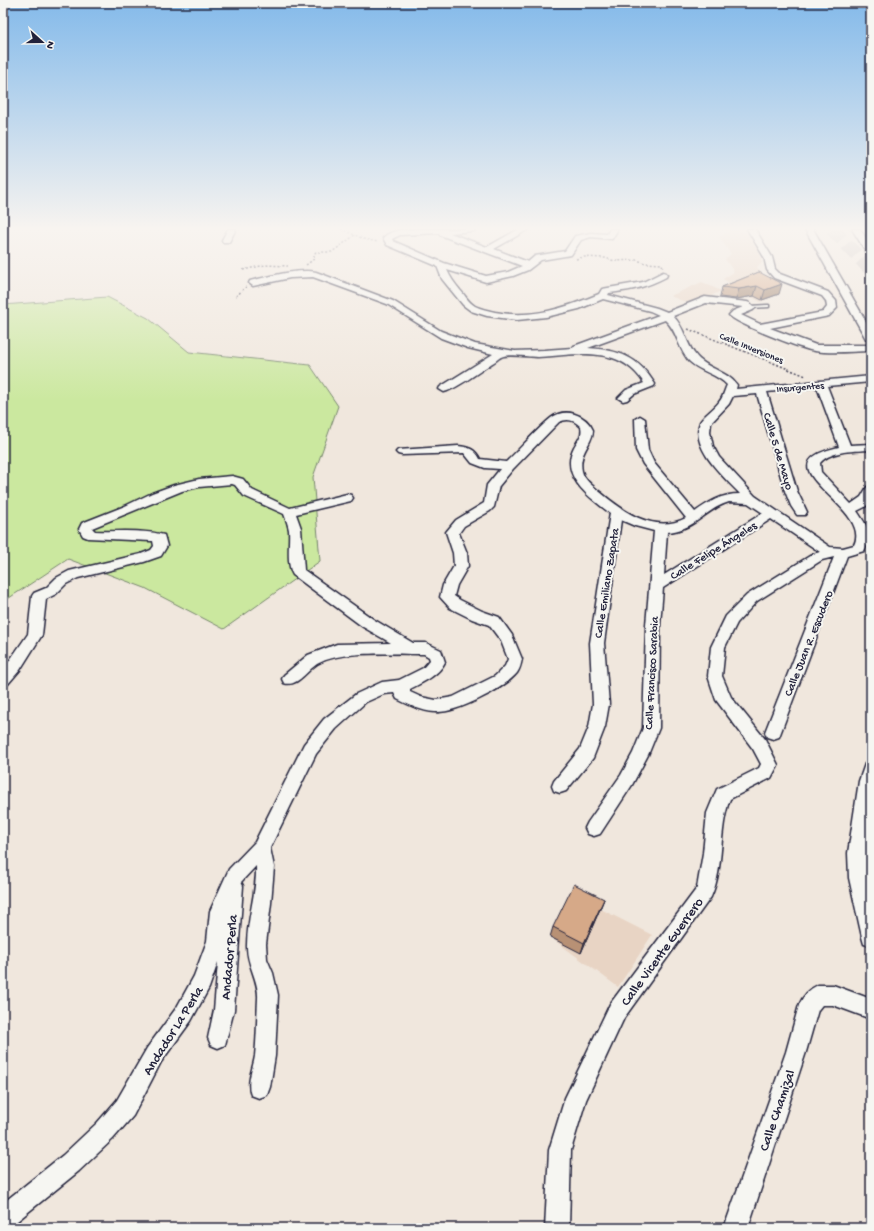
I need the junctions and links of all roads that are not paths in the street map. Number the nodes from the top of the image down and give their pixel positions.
1 (347, 286) edge
2 (452, 286) edge
3 (637, 286) edge
4 (805, 286) edge
5 (841, 286) edge
6 (603, 296) junction
7 (767, 306) dead end
8 (750, 307) junction
9 (667, 316) junction
10 (759, 327) junction
11 (871, 339) edge
12 (871, 348) edge
13 (569, 351) junction
14 (500, 354) junction
15 (871, 379) edge
16 (821, 384) junction
17 (444, 388) dead end
18 (761, 390) junction
19 (730, 393) junction
20 (623, 398) dead end
21 (640, 419) dead end
22 (871, 447) edge
23 (846, 449) junction
24 (402, 452) dead end
25 (509, 466) junction
26 (871, 490) edge
27 (347, 498) dead end
28 (751, 499) junction
29 (850, 509) junction
30 (289, 512) junction
31 (616, 512) junction
32 (801, 512) dead end
33 (771, 513) junction
34 (692, 518) junction
35 (661, 528) junction
36 (838, 553) junction
37 (656, 586) junction
38 (410, 648) junction
39 (289, 679) dead end
40 (3, 680) edge
41 (402, 686) junction
42 (773, 732) dead end
43 (871, 769) edge
44 (560, 786) dead end
45 (594, 828) dead end
46 (261, 848) junction
47 (864, 855) edge
48 (235, 875) junction
49 (871, 936) edge
50 (871, 1009) edge
51 (218, 1038) dead end
52 (259, 1087) dead end
53 (3, 1218) edge
54 (557, 1228) edge
55 (736, 1228) edge

1 - 14 street
2 - 6 street
3 - 6 street
4 - 10 street
5 - 11 street
6 - 9 street
7 - 8 lane
8 - 9 street
8 - 10 street
9 - 13 street
9 - 19 street
10 - 12 street
13 - 14 street
13 - 20 street
14 - 17 street
15 - 16 street, Insurgentes
16 - 18 street, Insurgentes
16 - 23 street
18 - 19 street, Insurgentes
18 - 32 street, Calle 5 de Mayo
19 - 28 street
21 - 34 street
22 - 23 street
23 - 29 street
24 - 25 street
25 - 31 street
25 - 41 street
26 - 29 street
27 - 30 street
28 - 33 street
28 - 34 street
29 - 36 street
30 - 38 street
30 - 40 street
31 - 35 street
31 - 44 street, Calle Emiliano Zapata
33 - 36 street
33 - 37 street, Calle Felipe Ángeles
34 - 35 street
35 - 37 street, Calle Francisco Sarabia
36 - 42 street, Calle Juan R. Escudero
36 - 54 street, Calle Vicente Guerrero
37 - 45 street, Calle Francisco Sarabia
38 - 39 street
38 - 41 street
41 - 46 street, Andador La Perla
43 - 47 street
46 - 48 street, Andador La Perla
46 - 52 street
47 - 49 street
48 - 51 street, Andador Perla
48 - 53 street, Andador La Perla
50 - 55 street, Calle Chamizal

